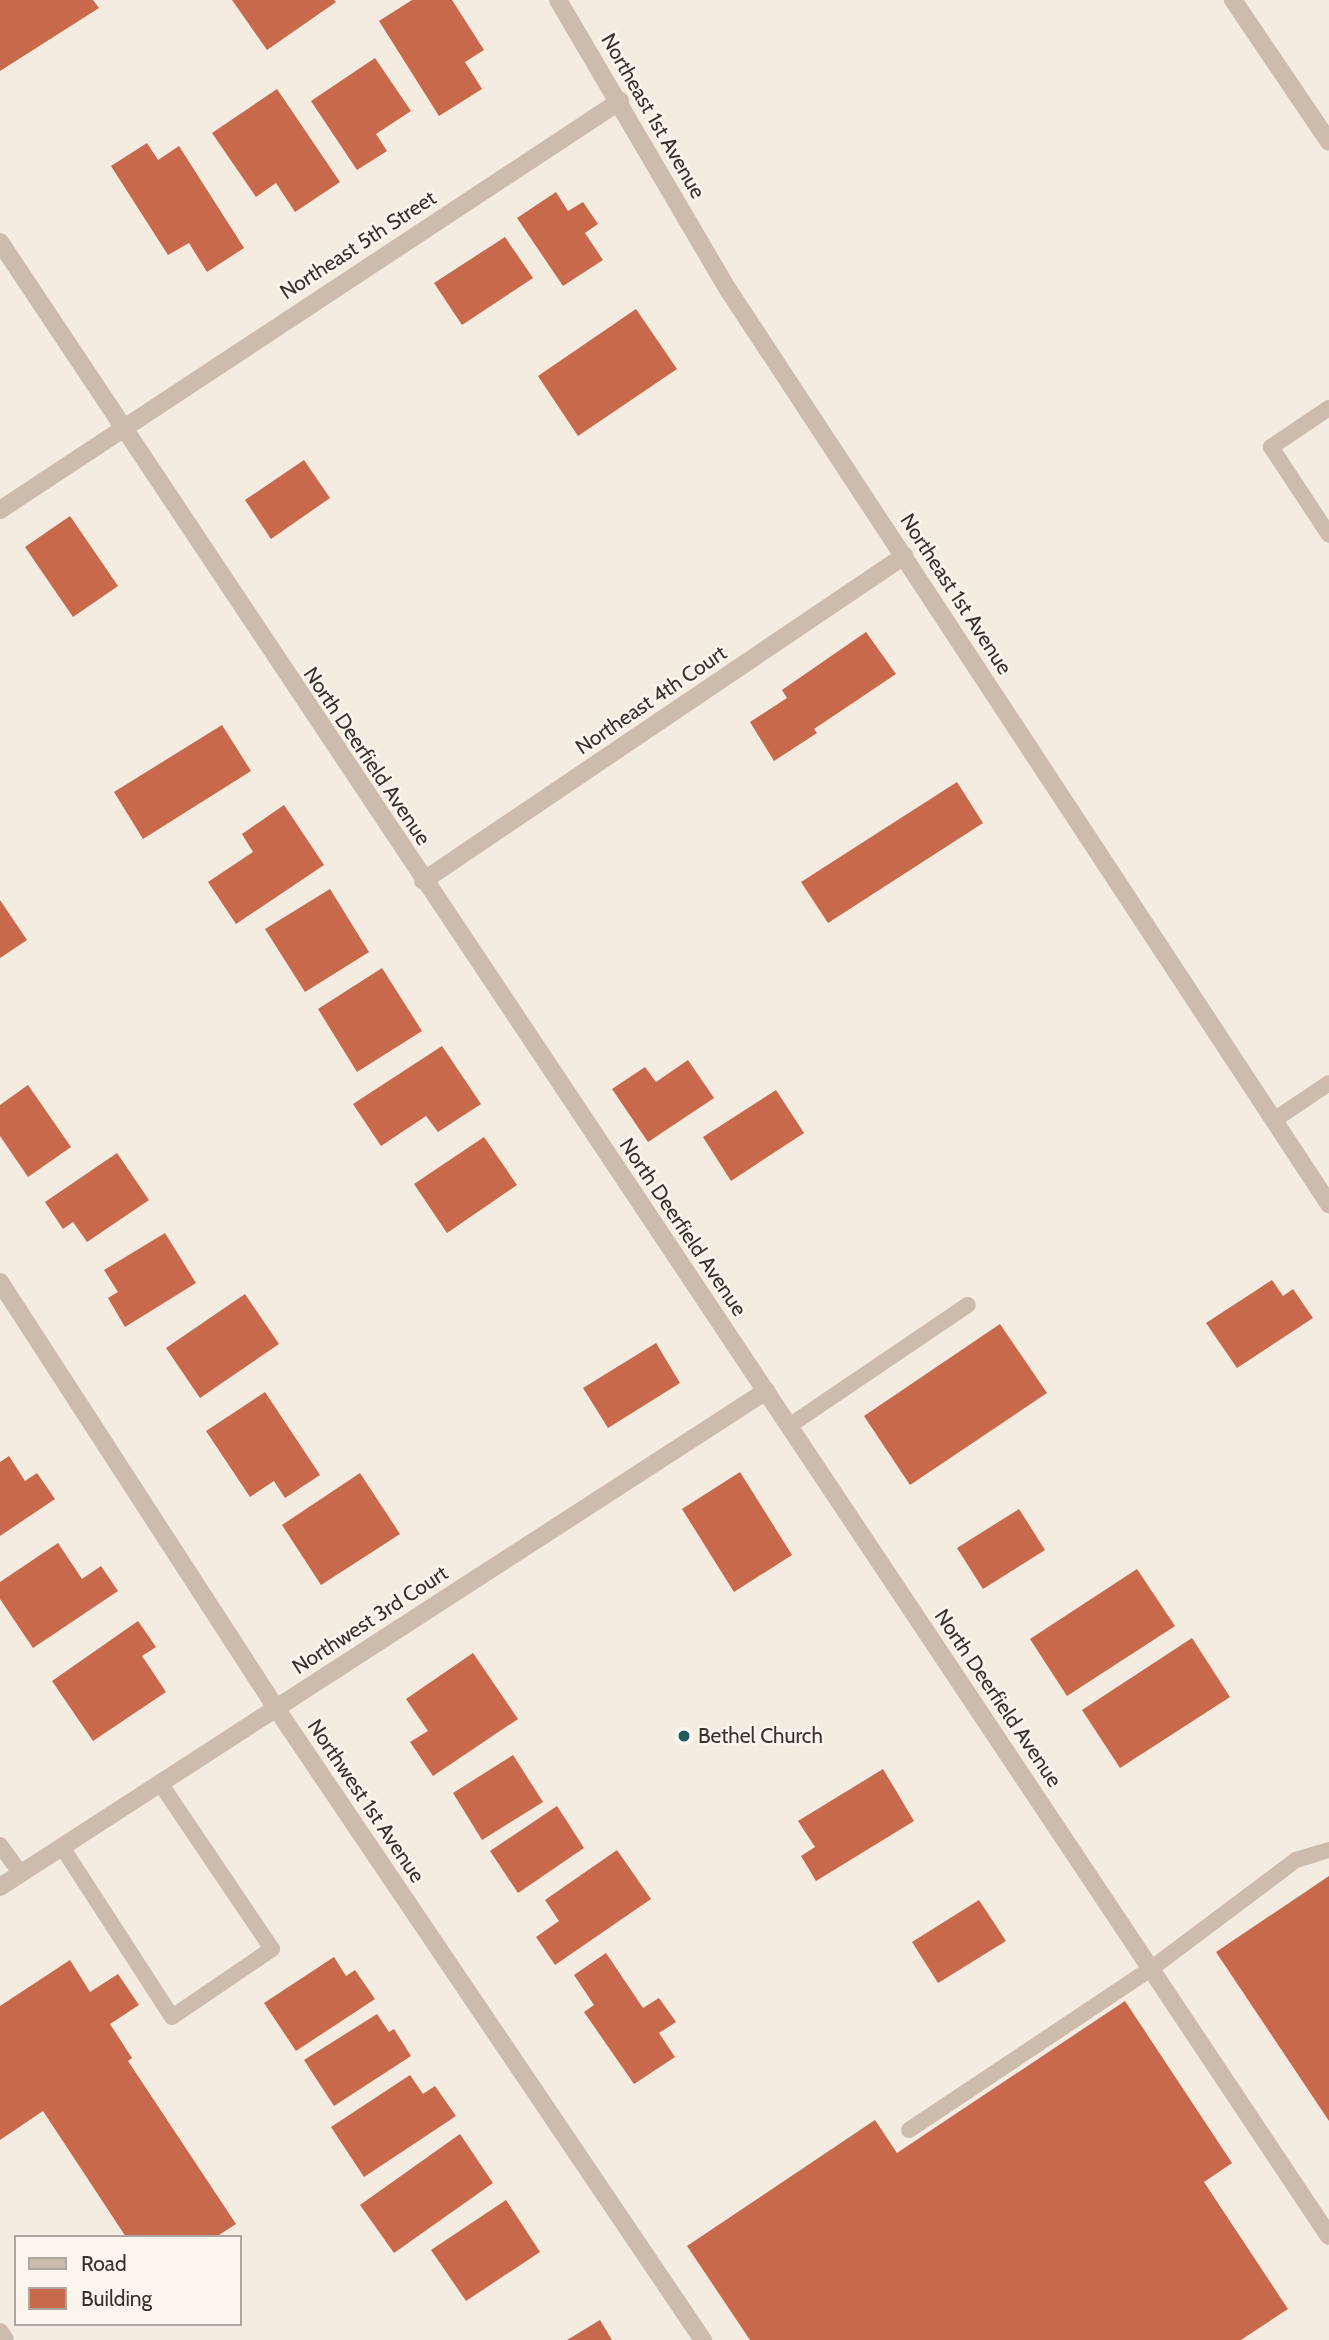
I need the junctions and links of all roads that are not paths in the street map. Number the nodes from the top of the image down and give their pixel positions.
1 (558, 0) edge
2 (1233, 0) edge
3 (620, 101) junction
4 (1329, 142) edge
5 (0, 242) edge
6 (1329, 408) edge
7 (122, 427) junction
8 (0, 510) edge
9 (1329, 535) edge
10 (904, 556) junction
11 (423, 881) junction
12 (1329, 1083) edge
13 (1274, 1120) junction
14 (1329, 1204) edge
15 (0, 1282) edge
16 (968, 1305) dead end
17 (766, 1391) junction
18 (789, 1426) junction
19 (276, 1708) junction
20 (160, 1783) junction
21 (0, 1845) edge
22 (62, 1847) junction
23 (1329, 1850) edge
24 (20, 1874) junction
25 (0, 1887) edge
26 (1152, 1968) junction
27 (909, 2130) dead end
28 (1329, 2236) edge
29 (0, 2332) edge
30 (5, 2340) edge
31 (703, 2340) edge

1 - 3 street, Northeast 1st Avenue
2 - 4 street
3 - 7 street, Northeast 5th Street
3 - 10 street, Northeast 1st Avenue
5 - 7 street, North Deerfield Avenue
6 - 9 lane
7 - 8 street, Northeast 5th Street
7 - 11 street, North Deerfield Avenue
10 - 11 street, Northeast 4th Court
10 - 13 street, Northeast 1st Avenue
11 - 17 street, North Deerfield Avenue
12 - 13 lane
13 - 14 street, Northeast 1st Avenue
15 - 19 street, Northwest 1st Avenue
16 - 18 lane
17 - 18 street, North Deerfield Avenue
17 - 19 street, Northwest 3rd Court
18 - 26 street, North Deerfield Avenue
19 - 20 street, Northwest 3rd Court
19 - 31 street, Northwest 1st Avenue
20 - 22 street, Northwest 3rd Court
20 - 22 lane
21 - 24 lane
22 - 24 street, Northwest 3rd Court
23 - 26 lane
24 - 25 street, Northwest 3rd Court
26 - 27 lane
26 - 28 street, North Deerfield Avenue
29 - 30 street

